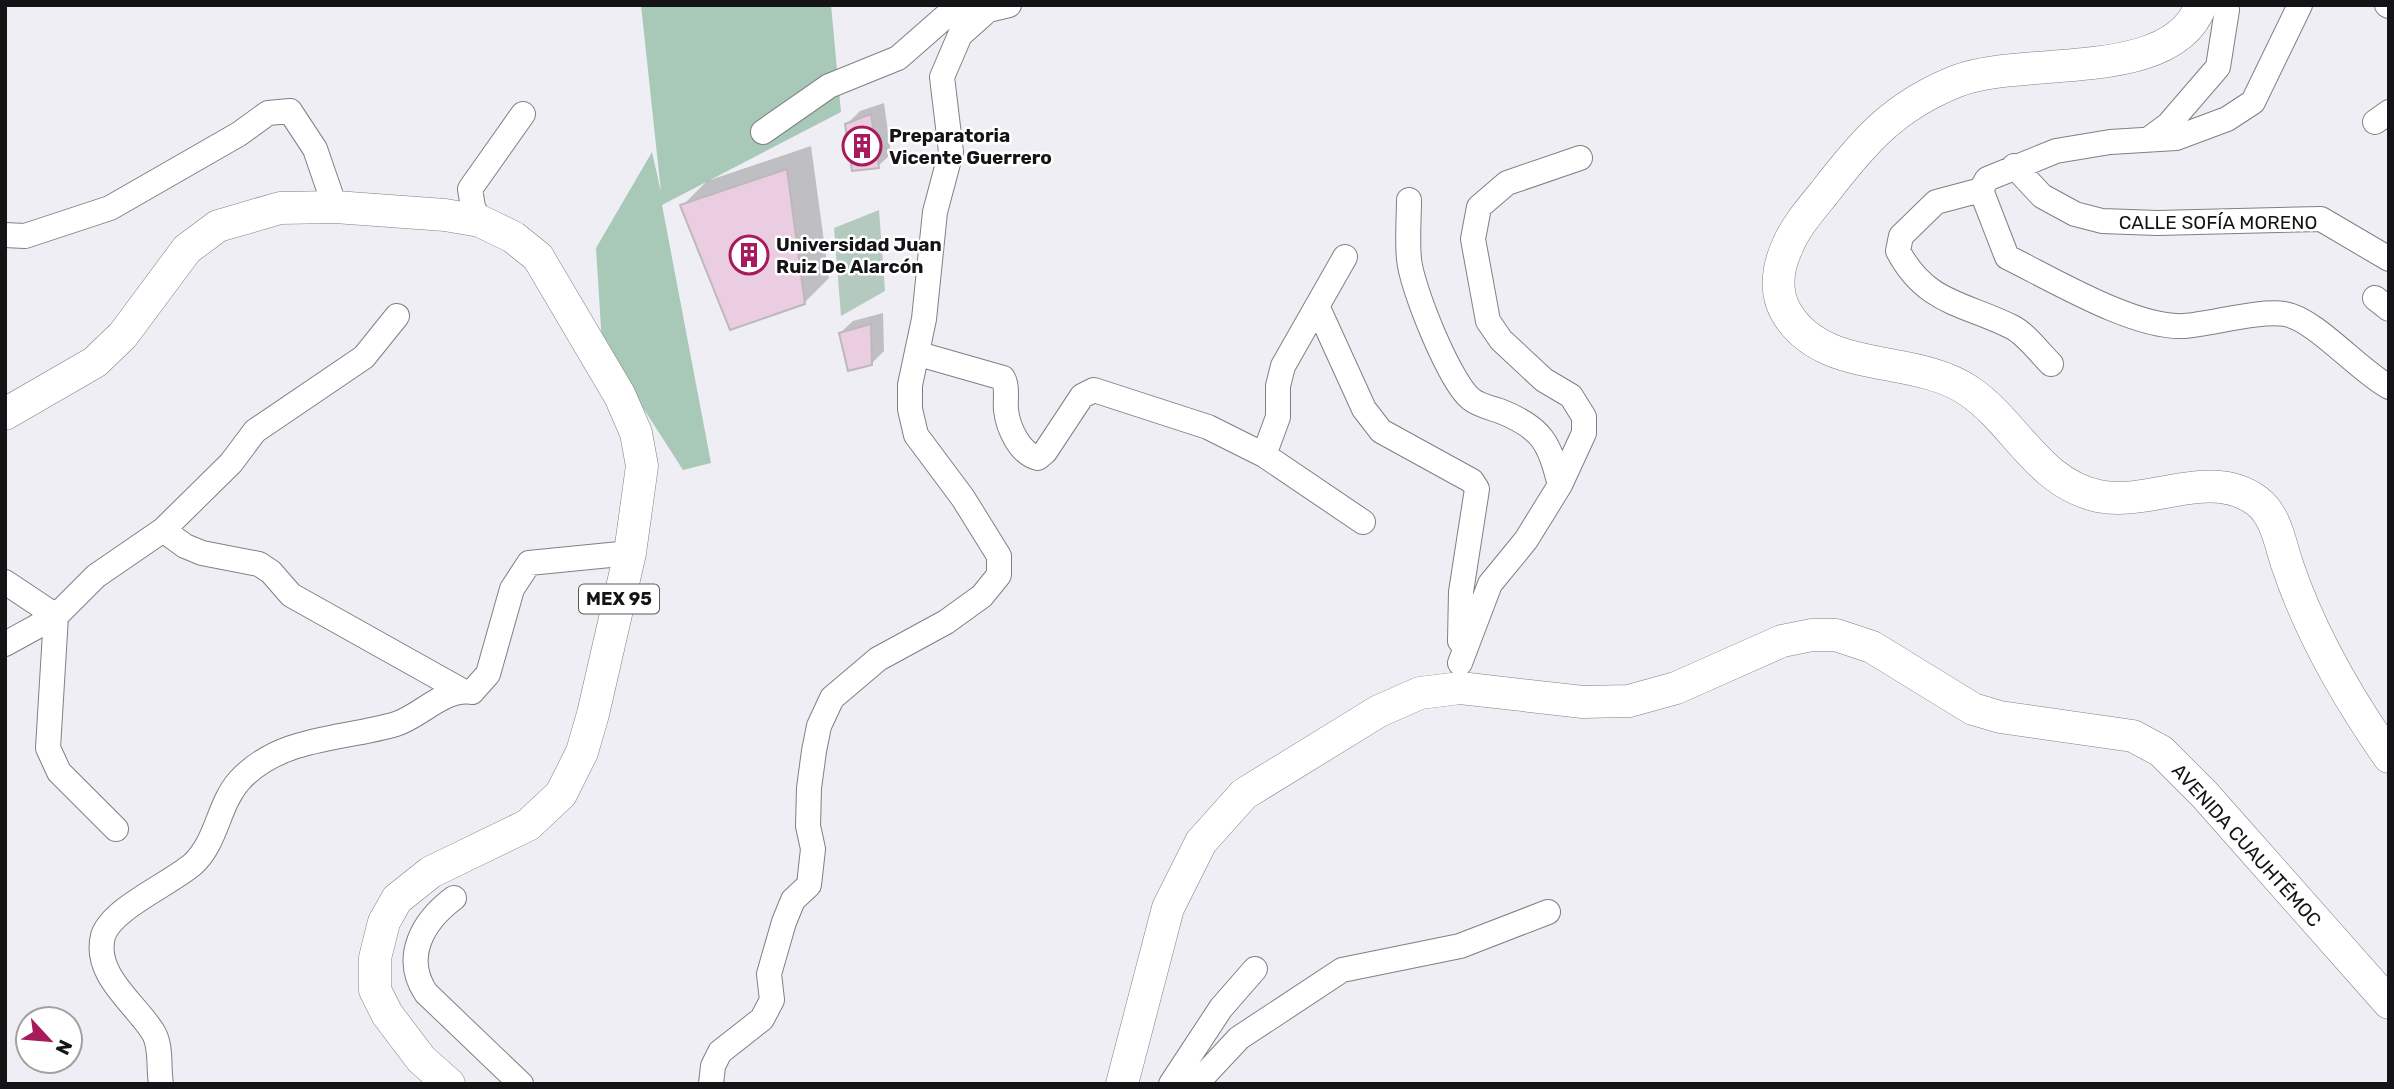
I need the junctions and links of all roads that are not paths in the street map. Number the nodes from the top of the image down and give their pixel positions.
1 (2202, 5) edge
2 (2225, 5) edge
3 (2300, 5) edge
4 (999, 8) edge
5 (523, 114) dead end
6 (763, 132) dead end
7 (2149, 139) junction
8 (1580, 158) dead end
9 (2014, 166) junction
10 (1980, 190) junction
11 (1409, 200) dead end
12 (335, 207) junction
13 (480, 220) junction
14 (5, 235) edge
15 (1345, 257) dead end
16 (2389, 258) edge
17 (1318, 308) junction
18 (397, 316) dead end
19 (919, 354) junction
20 (2051, 364) dead end
21 (2389, 387) edge
22 (5, 414) edge
23 (1264, 455) junction
24 (1560, 485) junction
25 (1363, 522) dead end
26 (163, 530) junction
27 (630, 552) junction
28 (5, 582) edge
29 (56, 616) junction
30 (5, 644) edge
31 (1460, 676) junction
32 (459, 690) junction
33 (2389, 757) edge
34 (117, 829) dead end
35 (454, 898) dead end
36 (1548, 912) dead end
37 (1255, 969) dead end
38 (2389, 1003) edge
39 (161, 1084) edge
40 (449, 1084) edge
41 (521, 1084) edge
42 (711, 1084) edge
43 (1122, 1084) edge
44 (1171, 1084) edge
45 (1196, 1084) edge

1 - 33 main road
2 - 7 street
3 - 7 street
4 - 6 street
4 - 19 street
5 - 13 street
7 - 9 street
8 - 24 street
9 - 10 street
9 - 16 street, CALLE SOFÍA MORENO
10 - 20 street
10 - 21 street
11 - 24 street
12 - 13 main road, MEX 95
12 - 14 street
12 - 22 main road, MEX 95
13 - 27 main road, MEX 95
15 - 17 street
17 - 23 street
17 - 31 street
18 - 26 street
19 - 23 street
19 - 42 street
23 - 25 street
24 - 31 street
26 - 29 street
26 - 32 street
27 - 32 street
27 - 40 main road, MEX 95
28 - 29 street
29 - 30 street
29 - 34 street
31 - 38 main road, AVENIDA CUAUHTÉMOC
31 - 43 main road, AVENIDA CUAUHTÉMOC
32 - 39 street
35 - 41 street
36 - 45 street
37 - 44 street

